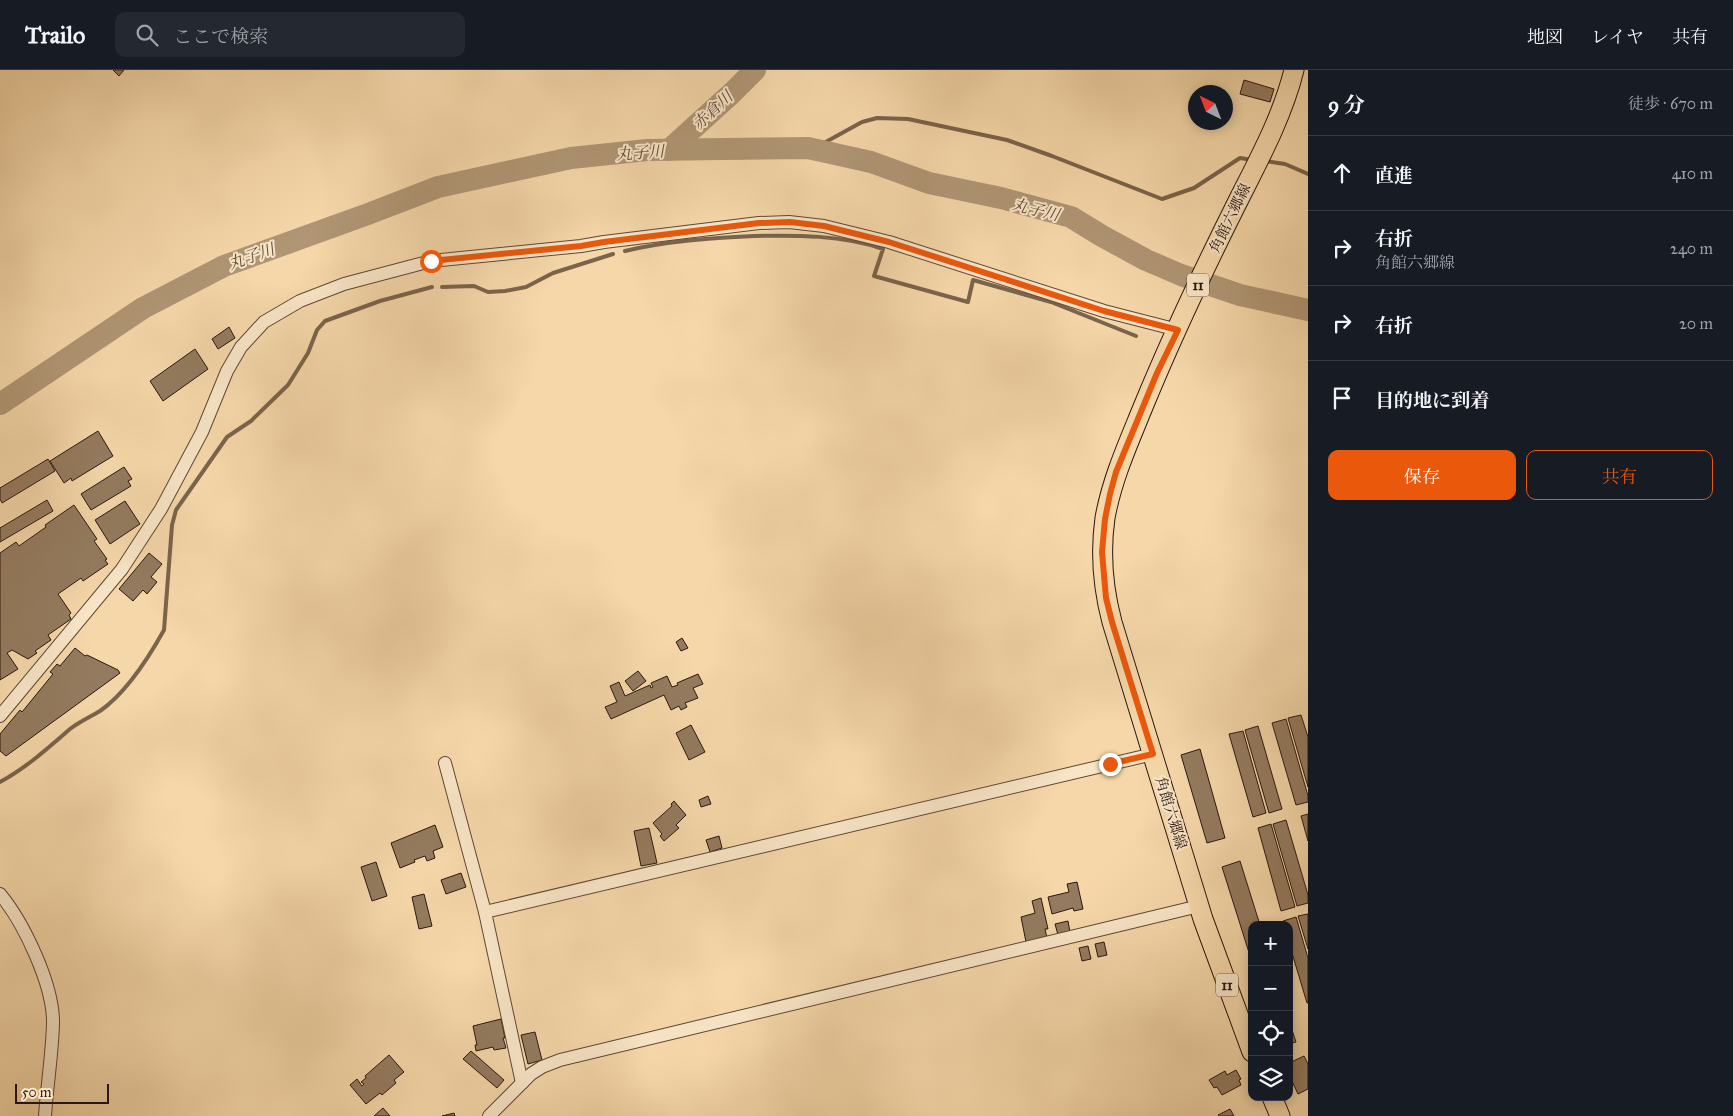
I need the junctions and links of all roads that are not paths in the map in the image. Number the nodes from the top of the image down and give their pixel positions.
1 (1294, 70) edge
2 (1178, 330) junction
3 (0, 716) edge
4 (1153, 754) junction
5 (445, 763) dead end
6 (0, 894) edge
7 (1199, 906) junction
8 (484, 912) junction
9 (1248, 1041) edge
10 (522, 1083) junction
11 (1274, 1101) edge
12 (45, 1116) edge
13 (489, 1116) edge
14 (1280, 1116) edge

1 - 2 main road, 角館六郷線 / 11
2 - 3 street
2 - 4 main road, 角館六郷線 / 11
4 - 7 main road, 角館六郷線 / 11
4 - 8 street
5 - 8 street
6 - 12 street
7 - 9 main road, 角館六郷線 / 11
7 - 10 street
8 - 10 street
10 - 13 street
11 - 14 main road

